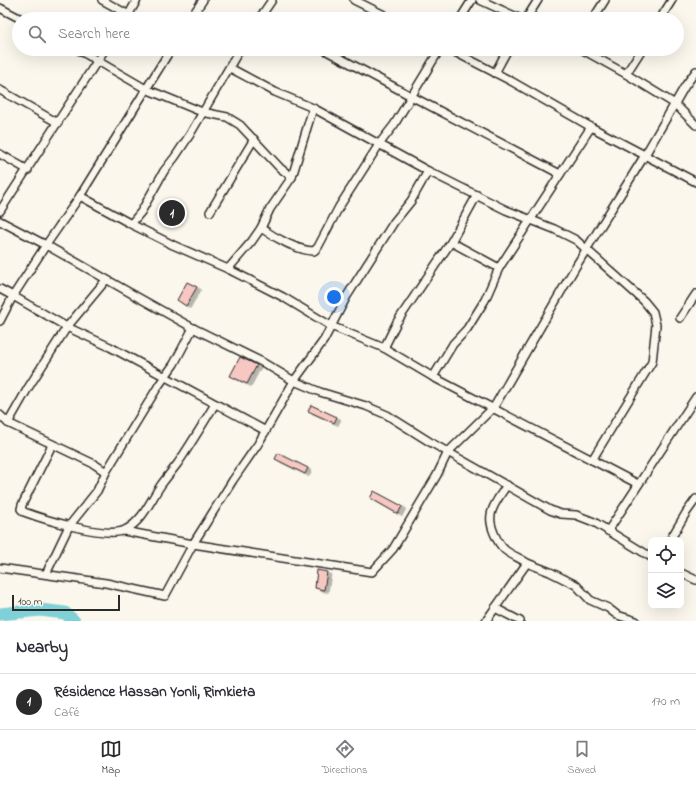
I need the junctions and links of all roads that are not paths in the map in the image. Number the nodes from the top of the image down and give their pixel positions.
1 (102, 0) edge
2 (138, 0) edge
3 (203, 0) edge
4 (272, 0) edge
5 (354, 0) edge
6 (472, 0) edge
7 (480, 0) edge
8 (538, 0) edge
9 (605, 0) edge
10 (672, 0) edge
11 (0, 8) edge
12 (120, 12) edge
13 (130, 12) edge
14 (195, 12) edge
15 (264, 12) edge
16 (378, 12) edge
17 (464, 12) edge
18 (506, 12) edge
19 (530, 12) edge
20 (597, 12) edge
21 (664, 12) edge
22 (12, 14) edge
23 (89, 56) edge
24 (101, 56) edge
25 (167, 56) edge
26 (236, 56) edge
27 (336, 56) edge
28 (436, 56) edge
29 (462, 56) edge
30 (504, 56) edge
31 (594, 56) edge
32 (638, 56) edge
33 (98, 61) junction
34 (230, 68) junction
35 (696, 70) edge
36 (495, 73) junction
37 (626, 74) junction
38 (146, 89) junction
39 (0, 90) edge
40 (411, 96) junction
41 (675, 104) junction
42 (313, 108) junction
43 (202, 112) junction
44 (58, 123) junction
45 (696, 125) edge
46 (591, 127) junction
47 (254, 140) junction
48 (380, 143) junction
49 (0, 154) edge
50 (644, 155) junction
51 (28, 170) junction
52 (428, 171) junction
53 (560, 174) junction
54 (292, 177) junction
55 (696, 182) edge
56 (478, 195) junction
57 (80, 196) junction
58 (0, 211) edge
59 (210, 212) dead end
60 (531, 220) junction
61 (0, 221) edge
62 (131, 224) junction
63 (261, 228) junction
64 (451, 242) junction
65 (46, 245) junction
66 (586, 249) junction
67 (499, 268) junction
68 (228, 269) junction
69 (106, 280) junction
70 (0, 289) edge
71 (696, 294) edge
72 (13, 296) junction
73 (680, 318) dead end
74 (0, 321) edge
75 (331, 326) junction
76 (67, 327) junction
77 (193, 328) junction
78 (384, 348) junction
79 (165, 376) junction
80 (433, 376) junction
81 (294, 381) junction
82 (696, 397) edge
83 (215, 404) junction
84 (494, 407) junction
85 (0, 415) edge
86 (8, 423) junction
87 (266, 431) junction
88 (52, 445) junction
89 (448, 452) junction
90 (592, 460) junction
91 (106, 472) junction
92 (507, 484) junction
93 (638, 484) junction
94 (696, 499) edge
95 (68, 526) junction
96 (124, 531) junction
97 (608, 531) junction
98 (672, 537) edge
99 (193, 544) junction
100 (648, 555) edge
101 (527, 563) junction
102 (0, 568) edge
103 (46, 574) junction
104 (684, 574) edge
105 (696, 580) edge
106 (495, 608) junction
107 (624, 620) edge
108 (486, 621) edge
109 (520, 621) edge
110 (636, 621) edge

1 - 12 street
2 - 13 street
3 - 14 street
4 - 15 street
5 - 16 street
6 - 17 street
7 - 18 street
8 - 19 street
9 - 20 street
10 - 21 street
11 - 22 street
23 - 33 street
24 - 33 street
25 - 38 street
26 - 34 street
27 - 40 street
28 - 40 street
29 - 36 street
30 - 36 street
31 - 37 street
32 - 37 street
33 - 38 street
33 - 44 street
34 - 42 street
34 - 43 street
35 - 41 street
36 - 46 street
37 - 41 street
38 - 43 street
38 - 57 street
39 - 44 street
40 - 48 street
40 - 53 street
41 - 45 street
41 - 50 street
42 - 48 street
42 - 54 street
43 - 47 street
43 - 62 street
44 - 51 street
46 - 50 street
46 - 53 street
47 - 54 street
47 - 59 street
48 - 52 street
48 - 63 street
49 - 51 street
50 - 55 street
50 - 66 street
51 - 58 street
52 - 56 street
52 - 75 street
53 - 60 street
54 - 63 street
56 - 60 street
56 - 64 street
57 - 62 street
57 - 65 street
60 - 66 street
60 - 67 street
61 - 65 street
62 - 68 street
63 - 68 street
64 - 67 street
64 - 78 street
65 - 69 street
65 - 72 street
66 - 84 street
66 - 90 street
67 - 80 street
68 - 75 street
69 - 76 street
69 - 77 street
70 - 72 street
71 - 73 street
72 - 74 street
72 - 76 street
75 - 78 street
75 - 81 street
76 - 79 street
76 - 86 street
77 - 79 street
77 - 81 street
78 - 80 street
79 - 83 street
79 - 91 street
80 - 84 street
81 - 87 street
81 - 89 street
82 - 93 street
83 - 87 street
83 - 96 street
84 - 89 street
84 - 90 street
85 - 86 street
86 - 88 street
87 - 99 street
88 - 91 street
88 - 95 street
89 - 92 street
89 - 99 street
90 - 93 street
91 - 95 street
92 - 97 street
92 - 101 street
93 - 97 street
94 - 98 street
95 - 96 street
95 - 103 street
96 - 99 street
97 - 100 street
99 - 103 street
101 - 106 street
101 - 107 street
102 - 103 street
104 - 105 street
106 - 108 street
106 - 109 street
107 - 110 street

